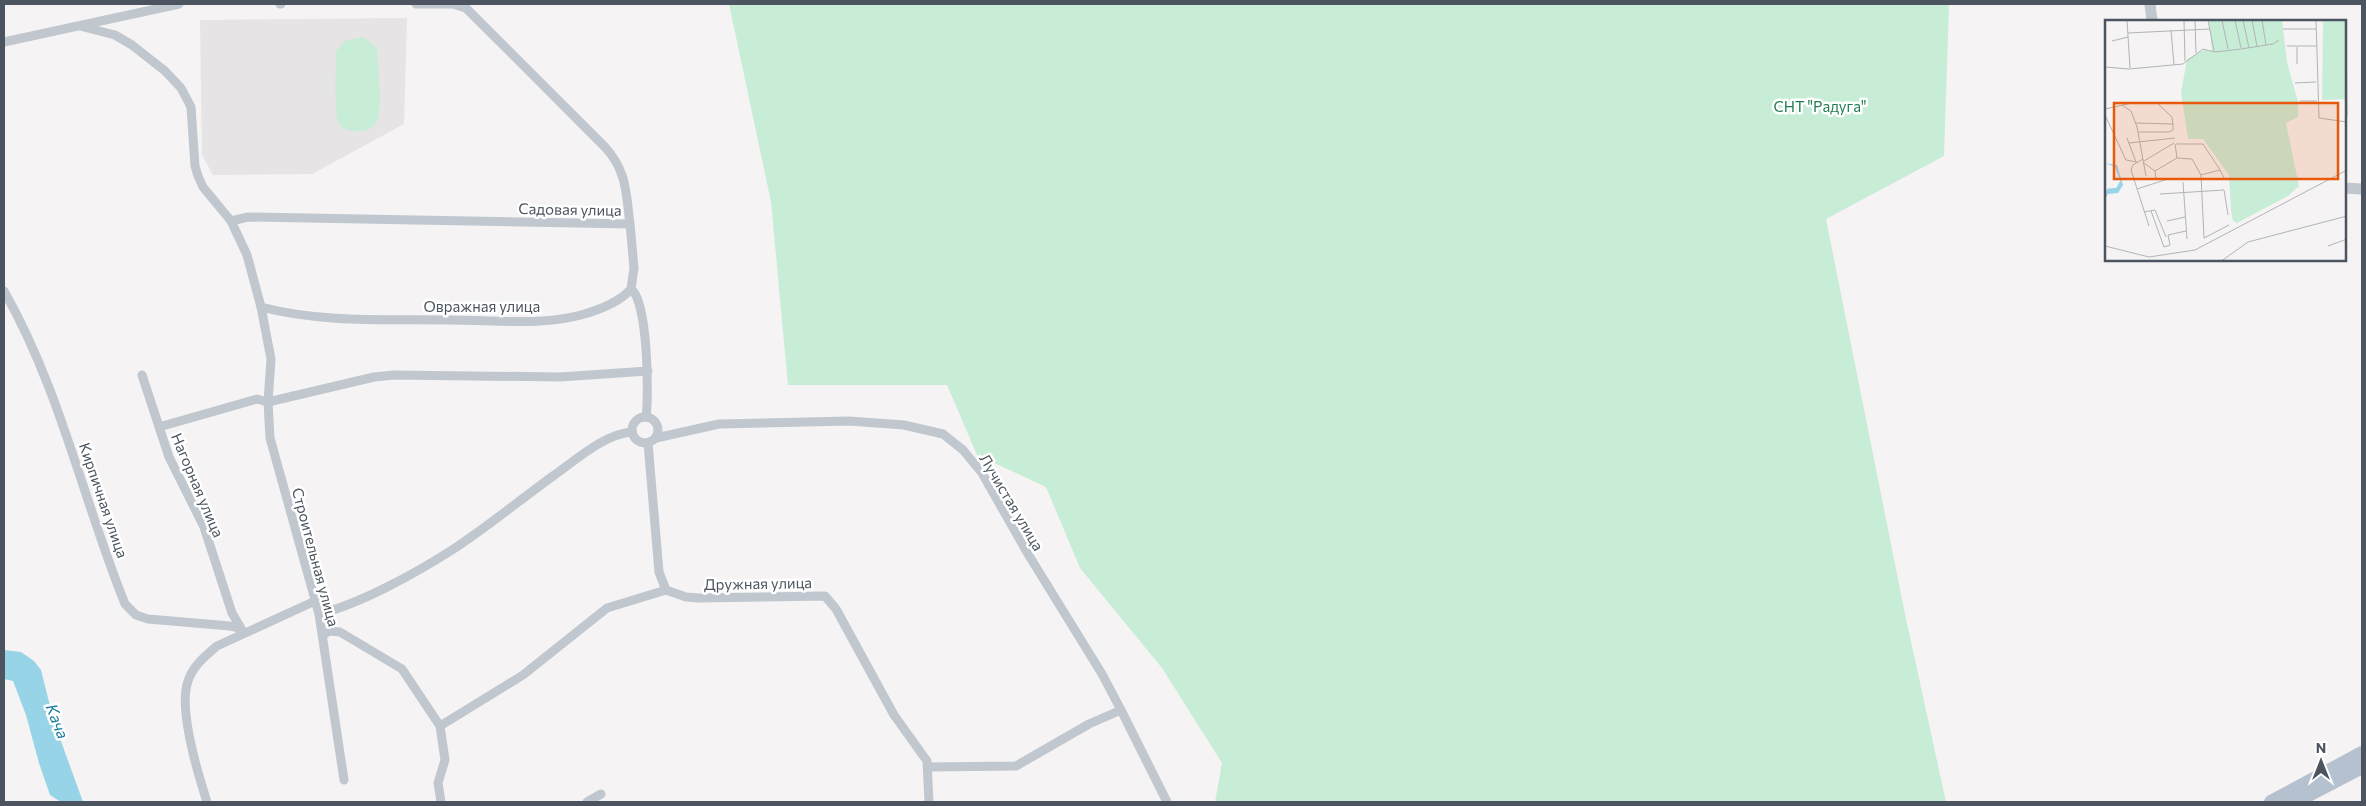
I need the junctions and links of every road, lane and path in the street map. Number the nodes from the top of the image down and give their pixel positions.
1 (179, 4) edge
2 (416, 4) edge
3 (2150, 4) edge
4 (2152, 20) edge
5 (80, 26) junction
6 (4, 42) edge
7 (2346, 188) edge
8 (2362, 189) edge
9 (231, 221) junction
10 (630, 224) junction
11 (631, 289) junction
12 (4, 291) edge
13 (261, 307) junction
14 (648, 371) junction
15 (142, 375) dead end
16 (268, 402) junction
17 (646, 417) junction
18 (159, 427) junction
19 (632, 432) junction
20 (652, 440) junction
21 (666, 590) junction
22 (315, 601) junction
23 (319, 614) junction
24 (244, 632) junction
25 (323, 635) junction
26 (1121, 710) junction
27 (440, 726) junction
28 (2362, 753) edge
29 (928, 766) junction
30 (2362, 766) edge
31 (344, 780) dead end
32 (601, 794) dead end
33 (207, 802) edge
34 (441, 802) edge
35 (587, 802) edge
36 (929, 802) edge
37 (1166, 802) edge
38 (2271, 802) edge
39 (2295, 802) edge

1 - 5 street
2 - 10 street, Садовая улица
3 - 4 street
5 - 6 street
5 - 9 street, Строительная улица
7 - 8 street
9 - 10 street, Садовая улица
9 - 13 street, Строительная улица
10 - 11 street
11 - 13 street, Овражная улица
11 - 14 street
12 - 24 street, Кирпичная улица
13 - 16 street, Строительная улица
14 - 16 street
14 - 17 street
15 - 18 street, Нагорная улица
16 - 18 street
16 - 22 street, Строительная улица
17 - 19 street
17 - 20 street
18 - 24 street, Нагорная улица
19 - 20 street
19 - 23 street
20 - 21 street
20 - 26 street, Лучистая улица
21 - 27 street
21 - 29 street, Дружная улица
22 - 23 street, Строительная улица
22 - 24 street
23 - 25 street, Строительная улица
24 - 33 street
25 - 27 street
25 - 31 street, Строительная улица
26 - 29 street
26 - 37 street, Лучистая улица
27 - 34 street
28 - 38 main road
29 - 36 street, Дружная улица
30 - 39 main road
32 - 35 street

